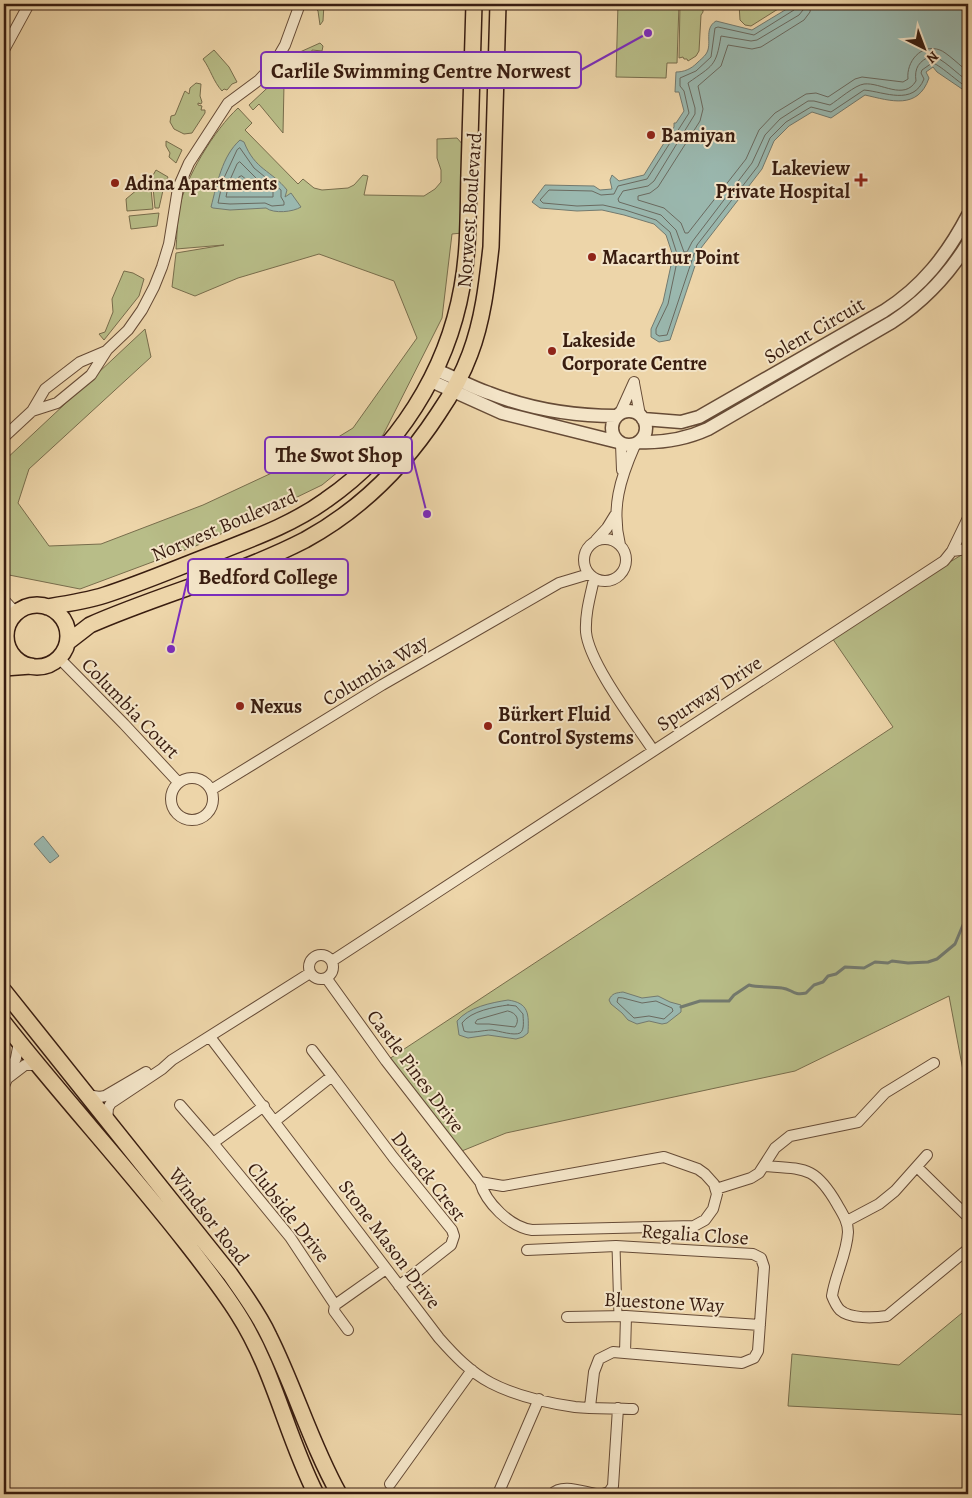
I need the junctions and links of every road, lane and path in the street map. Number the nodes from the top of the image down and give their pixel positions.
1 (29, 4) edge
2 (474, 4) edge
3 (498, 4) edge
4 (297, 7) edge
5 (4, 50) edge
6 (968, 215) edge
7 (968, 243) edge
8 (107, 350) junction
9 (434, 375) junction
10 (456, 386) junction
11 (32, 411) junction
12 (618, 415) junction
13 (642, 417) junction
14 (4, 437) edge
15 (619, 443) junction
16 (637, 443) junction
17 (622, 476) junction
18 (615, 515) junction
19 (968, 518) edge
20 (596, 540) junction
21 (620, 546) junction
22 (968, 549) edge
23 (952, 551) junction
24 (584, 563) junction
25 (591, 577) junction
26 (559, 583) junction
27 (4, 600) edge
28 (47, 607) junction
29 (16, 614) junction
30 (5, 631) edge
31 (68, 642) junction
32 (58, 658) junction
33 (31, 666) junction
34 (4, 668) edge
35 (653, 750) junction
36 (178, 782) junction
37 (211, 790) junction
38 (332, 961) junction
39 (310, 973) junction
40 (327, 979) junction
41 (4, 991) edge
42 (4, 1022) edge
43 (210, 1037) junction
44 (19, 1042) junction
45 (312, 1050) dead end
46 (172, 1060) junction
47 (934, 1063) dead end
48 (37, 1065) junction
49 (332, 1076) junction
50 (6, 1082) edge
51 (86, 1095) junction
52 (180, 1105) dead end
53 (264, 1106) junction
54 (107, 1121) junction
55 (275, 1121) junction
56 (213, 1144) junction
57 (928, 1155) dead end
58 (764, 1166) junction
59 (917, 1167) junction
60 (480, 1182) junction
61 (716, 1189) junction
62 (968, 1217) edge
63 (847, 1221) junction
64 (616, 1246) junction
65 (968, 1249) edge
66 (527, 1250) dead end
67 (386, 1269) junction
68 (399, 1286) junction
69 (335, 1305) junction
70 (622, 1316) junction
71 (567, 1317) dead end
72 (760, 1325) junction
73 (348, 1330) dead end
74 (625, 1353) junction
75 (472, 1370) junction
76 (539, 1399) junction
77 (590, 1407) junction
78 (618, 1408) junction
79 (633, 1409) dead end
80 (390, 1484) dead end
81 (316, 1494) edge
82 (340, 1494) edge
83 (498, 1494) edge
84 (552, 1494) edge
85 (596, 1494) edge
86 (603, 1494) edge

1 - 5 street
2 - 9 main road, Norwest Boulevard
3 - 10 main road, Norwest Boulevard
4 - 8 street
6 - 13 street, Solent Circuit
7 - 16 street, Solent Circuit
8 - 11 street
8 - 11 street
9 - 10 street
9 - 28 main road, Norwest Boulevard
10 - 12 street
10 - 15 street
10 - 31 main road, Norwest Boulevard
11 - 14 street
12 - 13 street
12 - 13 street
12 - 15 street
13 - 16 street
15 - 16 street
15 - 17 street
16 - 17 street
17 - 18 street
18 - 20 street
18 - 21 street
19 - 23 street, Spurway Drive
20 - 21 street
20 - 24 street
21 - 25 street
22 - 23 street
23 - 35 street, Spurway Drive
24 - 25 street
24 - 26 street, Columbia Way
25 - 26 street, Columbia Way
25 - 35 street
26 - 37 street, Columbia Way
27 - 29 street
28 - 29 main road
28 - 31 main road
29 - 30 main road
30 - 33 main road
31 - 32 main road
32 - 33 main road
32 - 36 street, Columbia Court
33 - 34 main road
35 - 38 street, Spurway Drive
36 - 37 street
36 - 37 street
38 - 39 street
38 - 40 street
39 - 40 street
39 - 43 street
40 - 60 street, Castle Pines Drive
41 - 51 main road, Windsor Road
42 - 44 main road, Windsor Road
43 - 46 street
43 - 53 street, Stone Mason Drive
44 - 48 main road, Windsor Road
44 - 50 street
45 - 49 street, Durack Crest
46 - 51 street
46 - 54 street
47 - 58 street
48 - 50 street
48 - 81 main road, Windsor Road
49 - 55 street
49 - 68 street, Durack Crest
51 - 54 main road, Windsor Road
52 - 56 street, Clubside Drive
53 - 55 street, Stone Mason Drive
53 - 56 street
54 - 82 main road, Windsor Road
55 - 67 street, Stone Mason Drive
56 - 69 street, Clubside Drive
57 - 59 street
58 - 61 street
58 - 63 street
59 - 62 street
59 - 63 street
60 - 61 street
60 - 61 street, Castle Pines Drive
63 - 65 street
64 - 66 street, Regalia Close
64 - 70 street
64 - 72 street, Regalia Close
67 - 68 street, Stone Mason Drive
67 - 69 street
68 - 75 street, Stone Mason Drive
69 - 73 street, Clubside Drive
70 - 71 street, Bluestone Way
70 - 72 street, Bluestone Way
70 - 74 street
72 - 74 street, Regalia Close
74 - 77 street, Regalia Close
75 - 76 street, Stone Mason Drive
75 - 80 street
76 - 77 street, Stone Mason Drive
76 - 83 street
77 - 78 street, Stone Mason Drive
78 - 79 street, Stone Mason Drive
78 - 86 street
84 - 85 street

